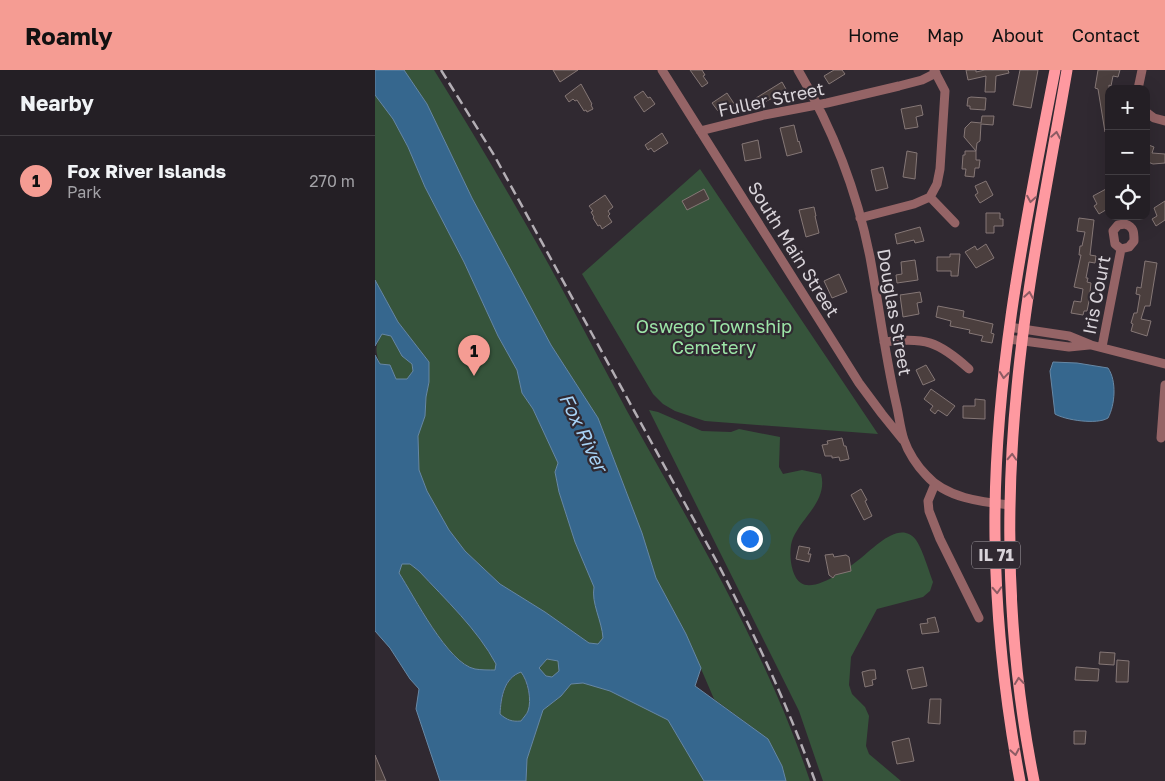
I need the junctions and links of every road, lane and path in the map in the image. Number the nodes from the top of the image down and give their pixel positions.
1 (662, 70) edge
2 (799, 70) edge
3 (1055, 70) edge
4 (1067, 70) edge
5 (1142, 70) edge
6 (935, 71) edge
7 (1139, 85) edge
8 (817, 105) junction
9 (1150, 115) edge
10 (1165, 120) edge
11 (700, 131) junction
12 (929, 197) junction
13 (860, 218) junction
14 (955, 223) dead end
15 (1121, 249) dead end
16 (1009, 327) junction
17 (1024, 329) junction
18 (1008, 339) junction
19 (1022, 341) junction
20 (884, 342) junction
21 (1091, 345) junction
22 (1102, 347) junction
23 (1165, 364) edge
24 (969, 369) dead end
25 (1165, 385) edge
26 (1161, 438) dead end
27 (904, 441) junction
28 (935, 484) junction
29 (996, 504) junction
30 (1010, 505) junction
31 (979, 618) dead end
32 (1020, 781) edge
33 (1035, 781) edge

1 - 11 street, South Main Street
2 - 8 street, Douglas Street
3 -> 16 main road, IL 71
17 -> 4 main road, IL 71
5 - 7 street
6 - 8 street, Fuller Street
6 - 12 street
8 - 11 street, Fuller Street
8 - 13 street, Douglas Street
9 - 10 street
11 - 27 street, South Main Street
12 - 13 street
12 - 14 street
13 - 20 street, Douglas Street
15 - 22 street, Iris Court
16 - 17 street
16 - 18 main road, IL 71
17 - 19 main road, IL 71
17 - 21 street
18 - 19 street
18 -> 29 main road, IL 71
19 - 21 street
30 -> 19 main road, IL 71
20 - 24 street
20 - 27 street, Douglas Street
21 - 22 street
22 - 23 street
25 - 26 street
27 - 28 street, Douglas Street
28 - 29 street, Douglas Street
28 - 31 street
29 - 30 street, Douglas Street
29 -> 32 main road, IL 71
33 -> 30 main road, IL 71

